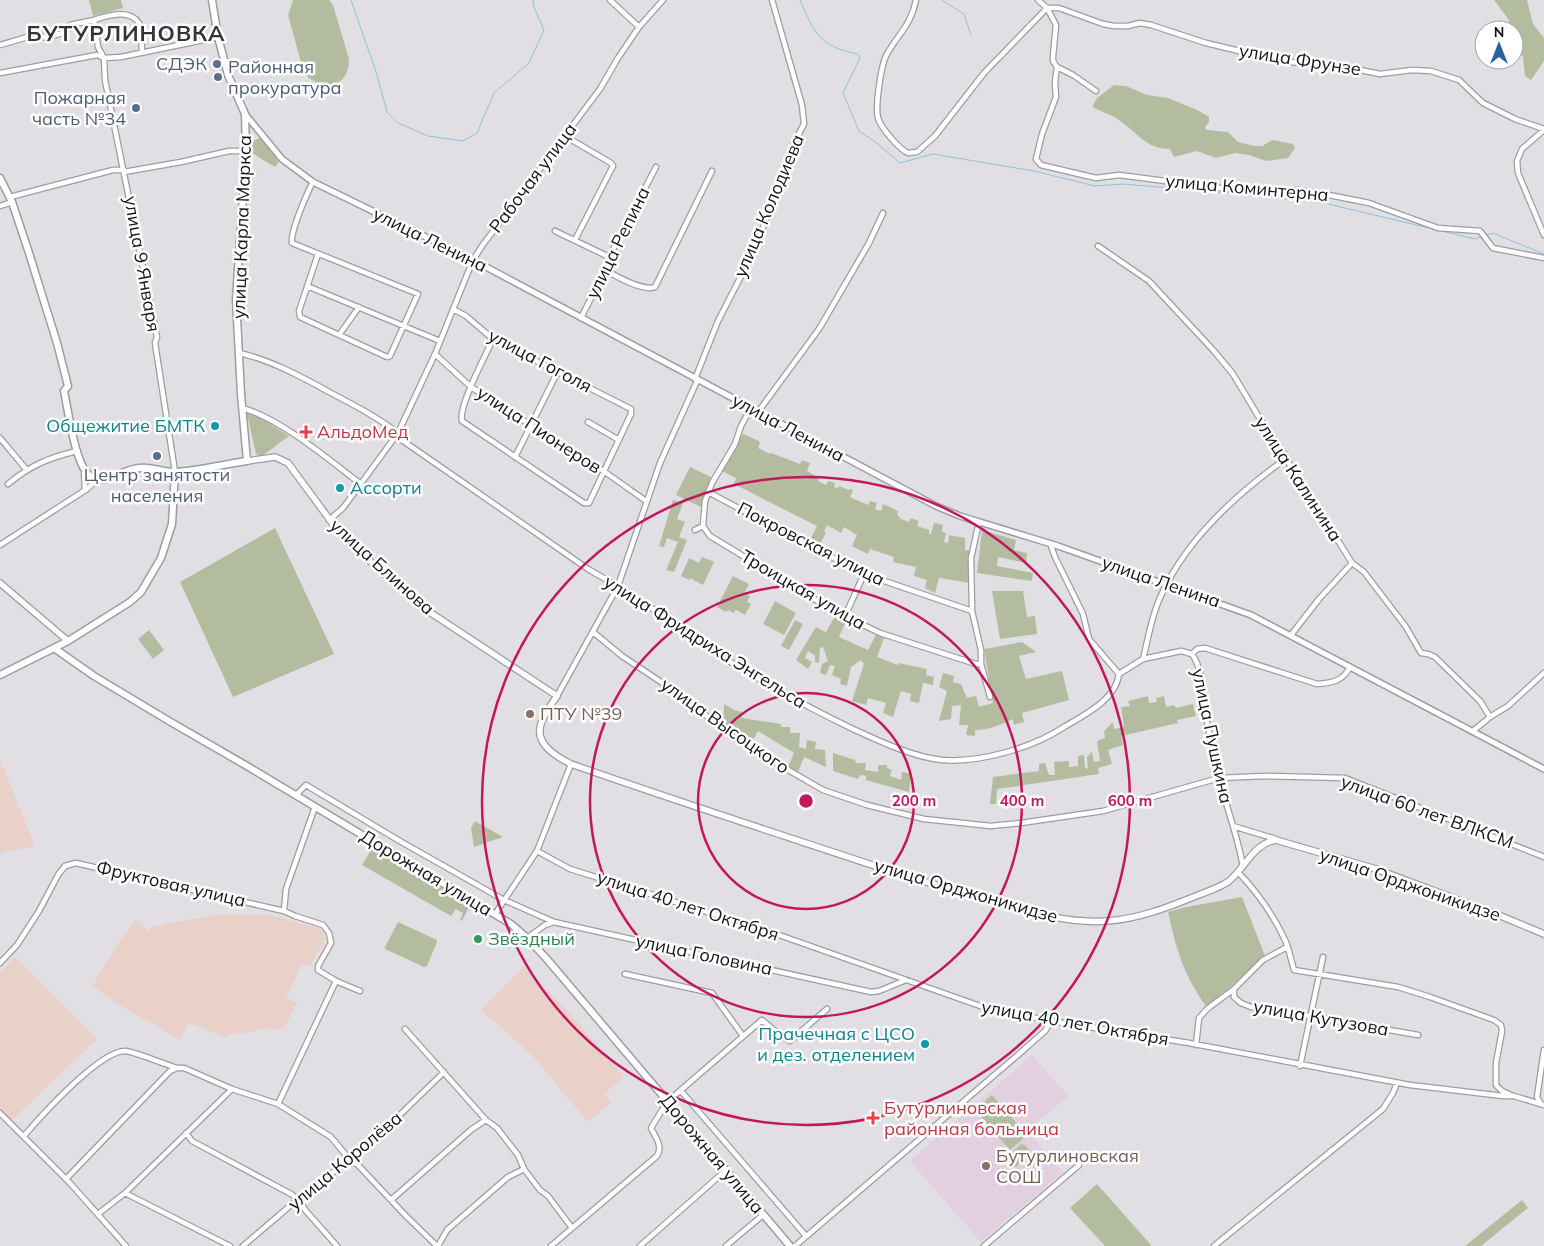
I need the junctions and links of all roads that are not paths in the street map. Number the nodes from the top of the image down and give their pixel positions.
1 (212, 0) edge
2 (610, 0) edge
3 (663, 0) edge
4 (772, 0) edge
5 (916, 0) edge
6 (1038, 0) edge
7 (1047, 8) junction
8 (94, 20) junction
9 (640, 27) junction
10 (218, 37) junction
11 (0, 45) edge
12 (142, 52) junction
13 (104, 58) junction
14 (1057, 67) junction
15 (0, 73) edge
16 (1096, 91) dead end
17 (245, 114) junction
18 (1544, 129) edge
19 (565, 136) junction
20 (246, 151) junction
21 (656, 167) dead end
22 (124, 171) junction
23 (712, 171) dead end
24 (0, 178) edge
25 (313, 182) junction
26 (11, 199) junction
27 (0, 206) edge
28 (883, 213) dead end
29 (555, 231) dead end
30 (1544, 235) edge
31 (575, 240) junction
32 (1098, 246) dead end
33 (318, 254) junction
34 (610, 257) junction
35 (1544, 258) edge
36 (473, 260) junction
37 (605, 270) junction
38 (307, 286) junction
39 (359, 307) junction
40 (453, 309) junction
41 (580, 318) junction
42 (405, 326) junction
43 (339, 335) junction
44 (494, 338) junction
45 (440, 341) junction
46 (239, 353) junction
47 (435, 354) junction
48 (558, 371) junction
49 (696, 380) junction
50 (471, 387) junction
51 (242, 408) junction
52 (751, 408) junction
53 (758, 412) junction
54 (588, 422) dead end
55 (532, 424) junction
56 (397, 434) junction
57 (0, 438) edge
58 (620, 440) junction
59 (77, 451) junction
60 (515, 457) junction
61 (1287, 458) junction
62 (247, 461) junction
63 (26, 469) junction
64 (84, 470) junction
65 (175, 472) junction
66 (604, 472) junction
67 (98, 479) junction
68 (8, 484) dead end
69 (361, 484) junction
70 (85, 490) junction
71 (708, 492) junction
72 (646, 501) junction
73 (329, 520) junction
74 (980, 522) junction
75 (703, 526) junction
76 (695, 530) dead end
77 (1050, 543) junction
78 (0, 545) edge
79 (1352, 563) junction
80 (864, 574) junction
81 (0, 583) edge
82 (1167, 584) junction
83 (618, 586) junction
84 (972, 611) junction
85 (845, 616) junction
86 (593, 632) junction
87 (1291, 636) junction
88 (68, 641) junction
89 (54, 648) junction
90 (1192, 654) junction
91 (1143, 659) junction
92 (981, 664) junction
93 (1350, 667) junction
94 (1544, 673) edge
95 (1119, 674) junction
96 (0, 675) edge
97 (557, 696) junction
98 (990, 697) dead end
99 (1490, 717) junction
100 (1473, 731) junction
101 (572, 764) junction
102 (1544, 769) edge
103 (1219, 778) junction
104 (296, 795) junction
105 (315, 806) junction
106 (1233, 826) junction
107 (1284, 842) junction
108 (537, 851) junction
109 (1544, 857) edge
110 (1241, 869) junction
111 (504, 900) junction
112 (284, 911) junction
113 (495, 914) junction
114 (554, 922) junction
115 (1544, 934) edge
116 (527, 938) junction
117 (1287, 947) junction
118 (1323, 957) dead end
119 (0, 963) edge
120 (625, 974) dead end
121 (1320, 974) junction
122 (906, 980) junction
123 (336, 981) junction
124 (1234, 989) junction
125 (360, 991) dead end
126 (827, 1009) dead end
127 (1309, 1016) junction
128 (1051, 1021) junction
129 (405, 1029) dead end
130 (1418, 1035) dead end
131 (743, 1036) junction
132 (1196, 1045) junction
133 (1544, 1050) edge
134 (1300, 1066) junction
135 (177, 1068) junction
136 (444, 1072) junction
137 (1397, 1083) junction
138 (232, 1089) junction
139 (681, 1091) junction
140 (1514, 1096) junction
141 (667, 1102) junction
142 (278, 1104) junction
143 (1542, 1105) edge
144 (0, 1113) edge
145 (486, 1120) junction
146 (186, 1133) junction
147 (24, 1136) junction
148 (350, 1160) junction
149 (1079, 1165) dead end
150 (524, 1169) junction
151 (725, 1171) junction
152 (66, 1180) junction
153 (125, 1193) junction
154 (298, 1199) junction
155 (391, 1200) junction
156 (98, 1214) junction
157 (763, 1215) junction
158 (572, 1228) junction
159 (806, 1236) junction
160 (245, 1245) edge
161 (126, 1246) edge
162 (230, 1246) edge
163 (337, 1246) edge
164 (438, 1246) edge
165 (551, 1246) edge
166 (640, 1246) edge
167 (726, 1246) edge
168 (790, 1246) edge
169 (795, 1246) edge
170 (984, 1246) edge
171 (1214, 1246) edge

1 - 10 main road, улица Ленина
2 - 9 street
3 - 9 street, Рабочая улица
4 - 49 street, улица Колодиева
5 - 7 street
6 - 7 street
7 - 14 street
7 - 18 street, улица Фрунзе
8 - 11 street
8 - 12 street
8 - 13 street
9 - 19 street, Рабочая улица
10 - 12 street
10 - 17 main road, улица Ленина
12 - 13 street
13 - 15 street
13 - 22 street, улица 9 Января
14 - 16 street
14 - 35 street, улица Коминтерна
17 - 20 main road, улица Карла Маркса
17 - 25 street, улица Ленина
18 - 30 street
19 - 31 street
19 - 36 street, Рабочая улица
20 - 22 street
20 - 46 main road, улица Карла Маркса
21 - 34 street, улица Репина
22 - 26 street
22 - 65 street, улица 9 Января
23 - 37 street
24 - 26 main road
25 - 33 street
25 - 36 street, улица Ленина
26 - 27 street
26 - 59 main road
28 - 53 street
29 - 31 street
31 - 34 street
32 - 61 street, улица Калинина
33 - 38 street
33 - 42 street
34 - 37 street, улица Репина
36 - 40 street, Рабочая улица
36 - 41 street, улица Ленина
37 - 41 street, улица Репина
38 - 39 street
38 - 43 street
39 - 42 street
39 - 43 street
40 - 44 street, улица Гоголя
40 - 45 street, Рабочая улица
41 - 49 street, улица Ленина
42 - 43 street
42 - 45 street
44 - 48 street, улица Гоголя
44 - 50 street
45 - 47 street, Рабочая улица
46 - 51 main road, улица Карла Маркса
46 - 56 street, улица Фридриха Энгельса
47 - 50 street, улица Пионеров
47 - 56 street, Рабочая улица
48 - 55 street
48 - 58 street, улица Гоголя
49 - 52 street, улица Ленина
49 - 72 street, улица Колодиева
50 - 55 street, улица Пионеров
50 - 60 street
51 - 62 main road, улица Карла Маркса
51 - 69 street
52 - 53 street, улица Ленина
52 - 71 street
53 - 74 street, улица Ленина
54 - 58 street
55 - 60 street
55 - 66 street, улица Пионеров
56 - 69 street, Рабочая улица
56 - 83 street, улица Фридриха Энгельса
57 - 63 street
58 - 66 street
59 - 63 street
59 - 64 main road
60 - 66 street
61 - 79 street, улица Калинина
61 - 82 street
62 - 65 main road, улица Блинова
62 - 73 main road, улица Блинова
63 - 68 street
64 - 67 main road
64 - 70 street
65 - 67 main road, улица Блинова
65 - 88 main road
66 - 72 street, улица Пионеров
67 - 70 street
69 - 73 street, Рабочая улица
70 - 78 street
71 - 75 street
71 - 80 street, Покровская улица
72 - 83 street, улица Колодиева
73 - 97 main road, улица Блинова
74 - 77 street, улица Ленина
74 - 84 street
75 - 76 street
75 - 85 street, Троицкая улица
77 - 82 street, улица Ленина
77 - 95 street
79 - 87 street
79 - 99 street, улица Калинина
80 - 84 street, Покровская улица
80 - 85 street
81 - 88 main road
82 - 87 street, улица Ленина
82 - 91 street
83 - 86 street, улица Колодиева
83 - 95 street, улица Фридриха Энгельса
84 - 92 street
85 - 92 street, Троицкая улица
86 - 97 street, улица Колодиева
86 - 103 street, улица Высоцкого
87 - 93 street, улица Ленина
88 - 89 main road
89 - 96 main road
89 - 104 main road, Дорожная улица
90 - 91 street, улица Пушкина
90 - 93 street
90 - 103 street, улица Пушкина
91 - 95 street
92 - 98 street
93 - 100 street, улица Ленина
94 - 99 street
97 - 101 main road, улица Орджоникидзе
99 - 100 street
100 - 102 street
101 - 108 street
101 - 110 main road, улица Орджоникидзе
103 - 106 street, улица Пушкина
103 - 109 street, улица 60 лет ВЛКСМ
104 - 105 main road, Дорожная улица
104 - 111 street, улица Головина
105 - 112 street
105 - 113 main road, Дорожная улица
106 - 107 street
106 - 110 street, улица Пушкина
107 - 110 main road, улица Орджоникидзе
107 - 115 main road, улица Орджоникидзе
108 - 111 street
108 - 122 street, улица 40 лет Октября
110 - 117 street
111 - 113 street
111 - 114 street, улица Головина
112 - 119 street, Фруктовая улица
112 - 123 street, Фруктовая улица
113 - 116 main road, Дорожная улица
114 - 116 street
114 - 122 street, улица Головина
116 - 141 main road, Дорожная улица
117 - 121 street
117 - 124 street
118 - 121 street
120 - 131 street
121 - 127 street
121 - 140 street
122 - 128 street, улица 40 лет Октября
123 - 125 street
123 - 142 street
124 - 127 street, улица Кутузова
124 - 132 street
126 - 131 street
127 - 130 street, улица Кутузова
127 - 134 street
128 - 132 street, улица 40 лет Октября
128 - 159 street
129 - 136 street
131 - 139 street
132 - 134 street, улица 40 лет Октября
133 - 143 street
134 - 137 street, улица 40 лет Октября
135 - 138 street
135 - 147 street
135 - 152 street
136 - 145 street
136 - 148 street, улица Королёва
137 - 140 street, улица 40 лет Октября
137 - 171 street
138 - 142 street
138 - 146 street
139 - 141 street
139 - 159 street
140 - 143 street, улица 40 лет Октября
141 - 151 main road, Дорожная улица
141 - 158 street
142 - 148 street
144 - 147 street
145 - 150 street
145 - 155 street
146 - 153 street
146 - 154 street
147 - 152 street
148 - 154 street, улица Королёва
148 - 155 street
149 - 170 street
150 - 158 street
150 - 164 street
151 - 157 main road, Дорожная улица
151 - 166 street
152 - 156 street
153 - 156 street
153 - 162 street
154 - 160 street, улица Королёва
154 - 163 street
155 - 164 street
156 - 161 street
157 - 167 street
157 - 168 main road, Дорожная улица
158 - 165 street
159 - 169 street

